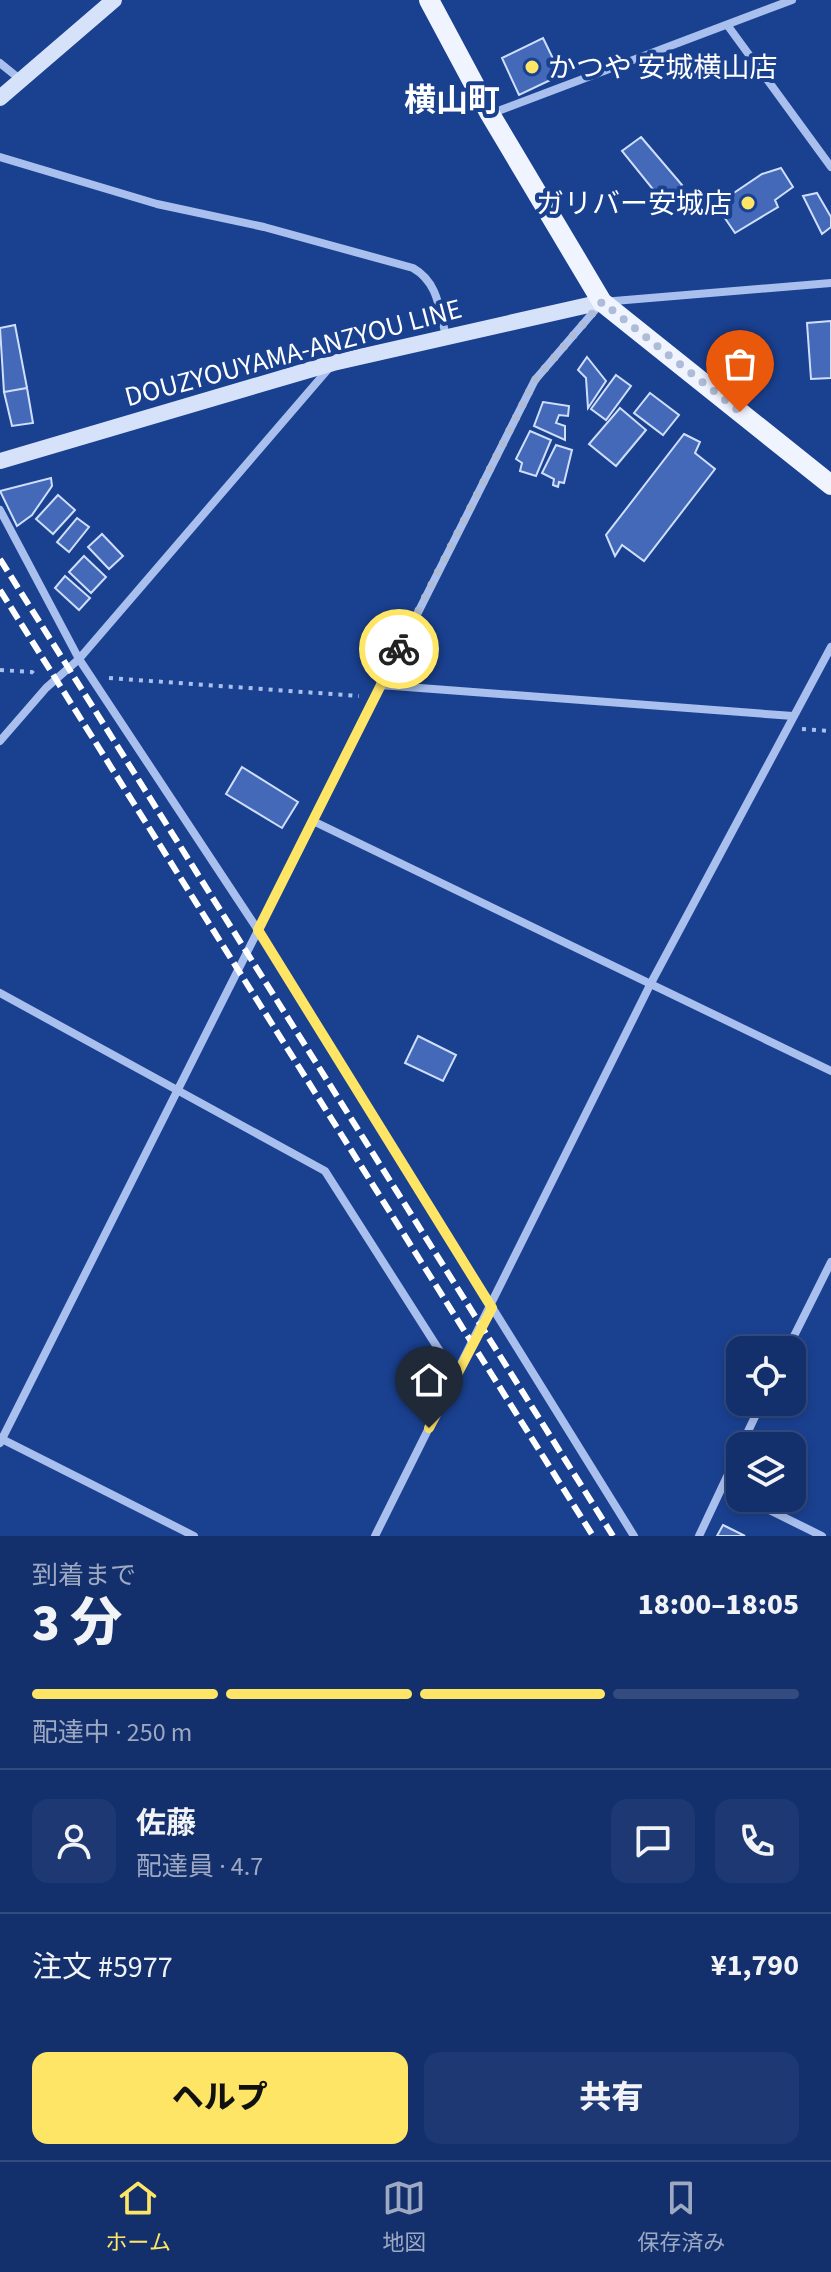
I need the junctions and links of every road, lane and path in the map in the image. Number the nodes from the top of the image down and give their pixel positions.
1 (114, 0) edge
2 (429, 0) edge
3 (792, 0) edge
4 (728, 26) junction
5 (0, 63) edge
6 (21, 80) junction
7 (0, 98) edge
8 (490, 114) junction
9 (0, 157) edge
10 (831, 167) edge
11 (831, 283) edge
12 (602, 302) junction
13 (446, 336) junction
14 (333, 363) junction
15 (0, 461) edge
16 (831, 485) edge
17 (0, 510) edge
18 (831, 647) edge
19 (79, 659) junction
20 (0, 670) edge
21 (380, 685) junction
22 (46, 688) junction
23 (793, 716) junction
24 (0, 741) edge
25 (313, 821) junction
26 (258, 930) junction
27 (651, 983) junction
28 (0, 993) edge
29 (831, 1071) edge
30 (177, 1093) junction
31 (831, 1262) edge
32 (492, 1308) junction
33 (794, 1336) edge
34 (455, 1375) junction
35 (0, 1440) edge
36 (726, 1479) edge
37 (722, 1487) junction
38 (726, 1489) edge
39 (773, 1512) edge
40 (194, 1536) edge
41 (375, 1536) edge
42 (634, 1536) edge
43 (699, 1536) edge
44 (822, 1536) edge

1 - 6 main road
2 - 8 main road
3 - 4 street
4 - 8 street
4 - 10 street
5 - 6 street
6 - 7 main road
8 - 12 main road
9 - 13 street
11 - 12 street
12 - 13 main road, DOUZYOUYAMA-ANZYOU LINE
12 - 16 main road
12 - 21 street
13 - 14 main road, DOUZYOUYAMA-ANZYOU LINE
14 - 15 main road, DOUZYOUYAMA-ANZYOU LINE
14 - 19 street
17 - 19 street
18 - 23 street
19 - 22 street
19 - 26 street
20 - 22 path
21 - 23 street
21 - 25 street
22 - 24 street
23 - 27 street
25 - 26 street
25 - 27 street
26 - 30 street
26 - 32 street
27 - 29 street
27 - 32 street
28 - 30 street
30 - 34 street
30 - 35 street
31 - 33 street
32 - 34 street
32 - 42 street
34 - 41 street
35 - 40 street
36 - 37 street
37 - 38 street
37 - 43 street
39 - 44 street

